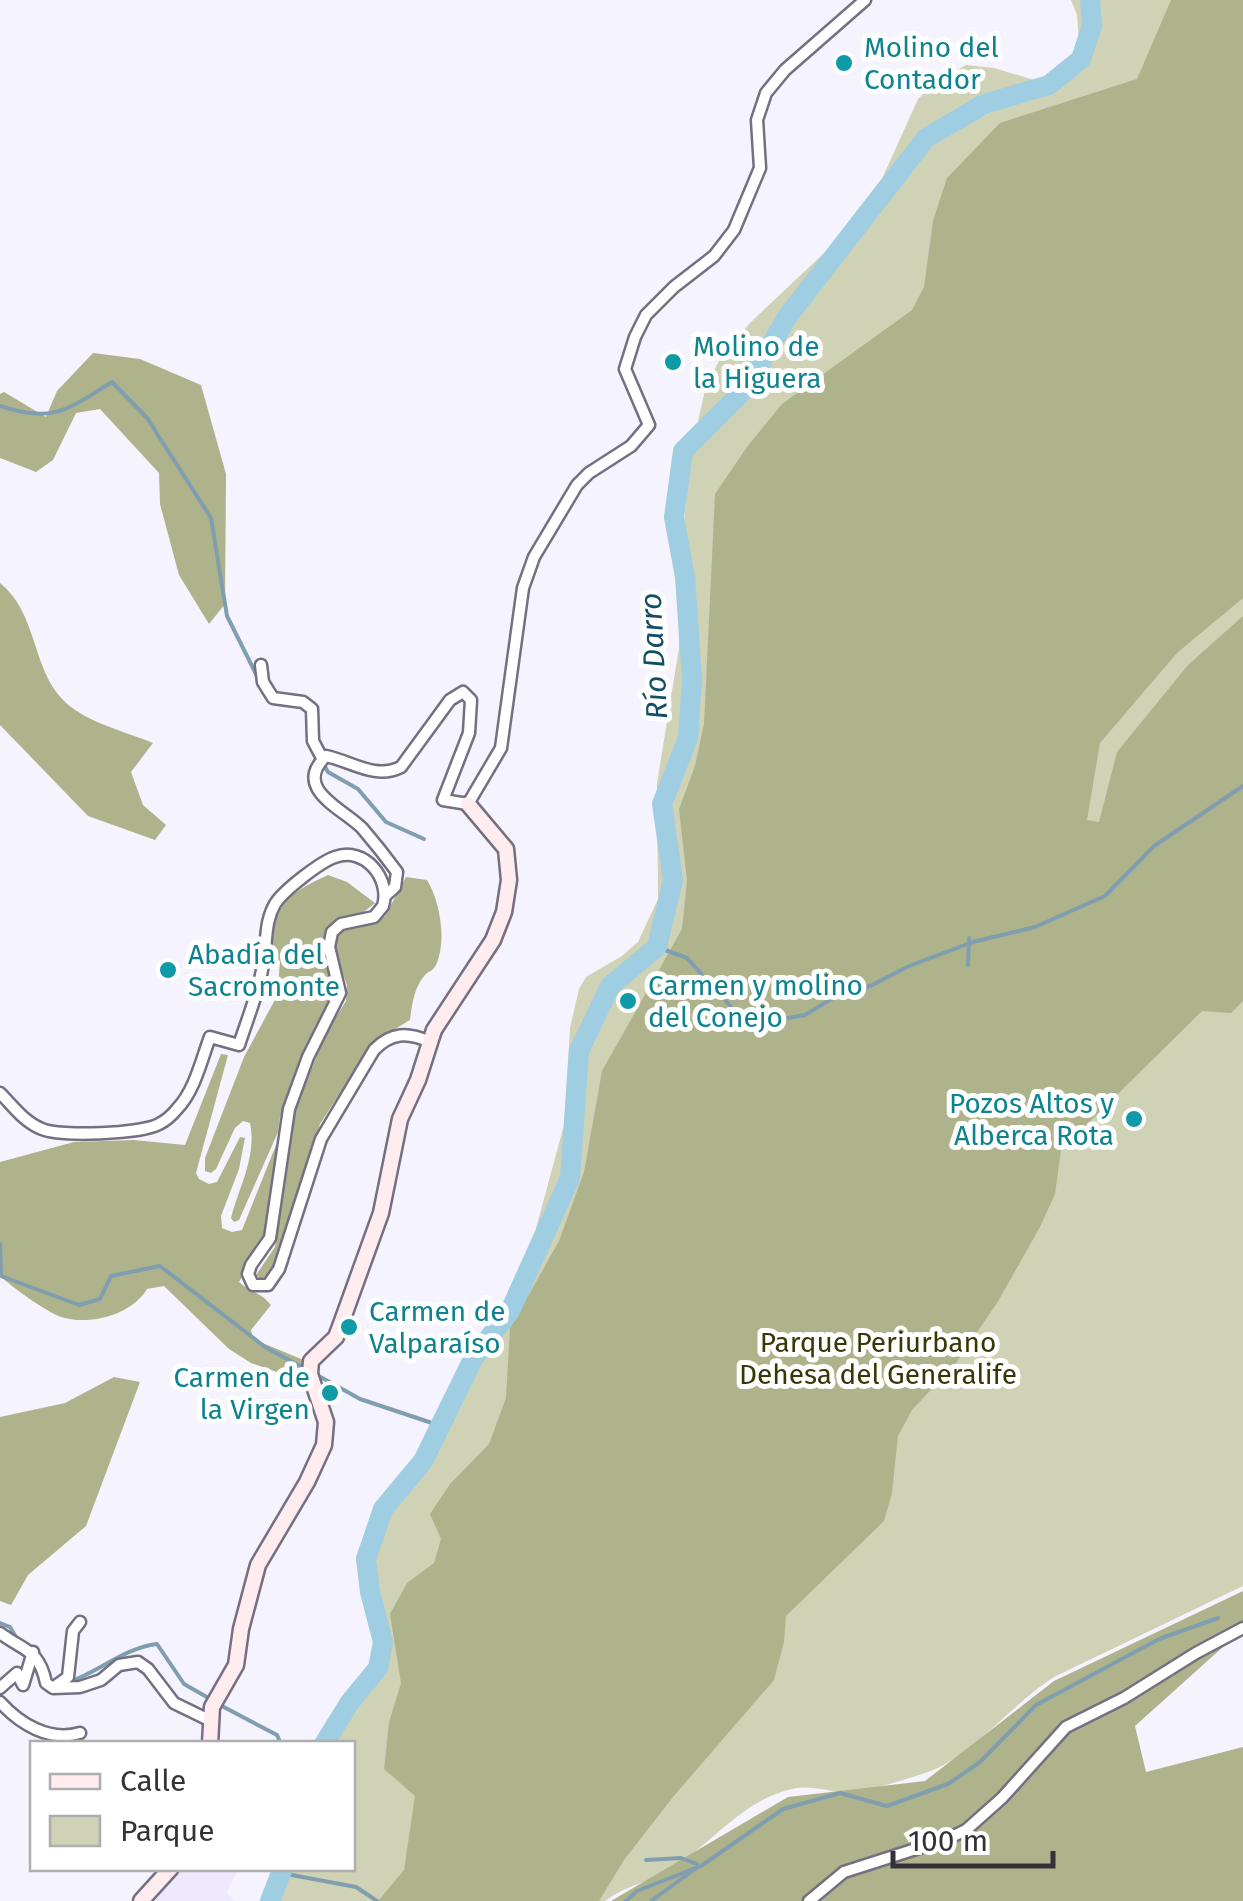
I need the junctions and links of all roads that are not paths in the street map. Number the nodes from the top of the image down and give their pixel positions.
1 (865, 0) edge
2 (261, 665) dead end
3 (322, 758) junction
4 (468, 804) junction
5 (385, 896) junction
6 (430, 1042) junction
7 (0, 1094) edge
8 (80, 1622) dead end
9 (1243, 1628) edge
10 (0, 1633) edge
11 (33, 1652) junction
12 (0, 1688) edge
13 (53, 1688) junction
14 (0, 1702) edge
15 (211, 1714) junction
16 (80, 1732) dead end
17 (210, 1741) edge
18 (168, 1871) edge
19 (142, 1901) edge
20 (810, 1901) edge

1 - 4 street
2 - 3 street
3 - 4 street
3 - 5 street
4 - 6 street
5 - 6 street
5 - 7 street
6 - 15 street
8 - 13 street
9 - 20 street
10 - 11 street
11 - 12 street
11 - 13 street
13 - 15 street
14 - 16 street
15 - 17 street
18 - 19 street

